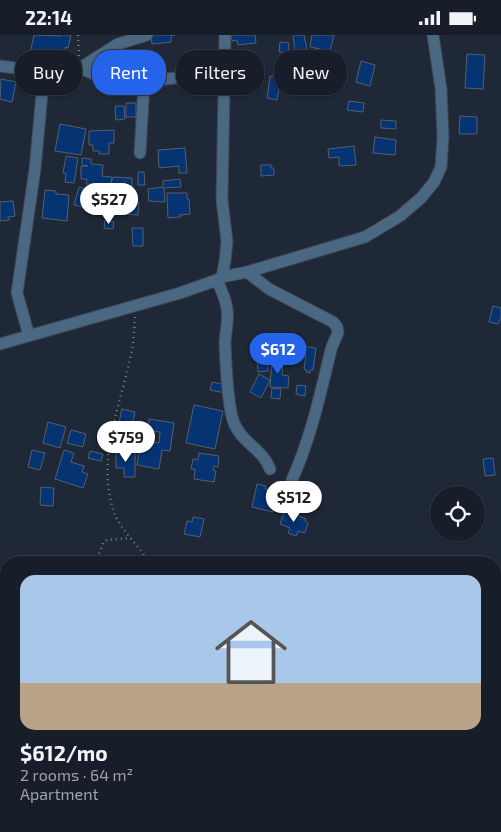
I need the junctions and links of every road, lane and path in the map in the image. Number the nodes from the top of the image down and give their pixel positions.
1 (78, 35) edge
2 (147, 35) edge
3 (225, 35) edge
4 (433, 35) edge
5 (79, 50) edge
6 (225, 50) edge
7 (0, 66) edge
8 (82, 67) edge
9 (15, 68) edge
10 (42, 95) edge
11 (143, 95) edge
12 (224, 95) edge
13 (140, 153) dead end
14 (247, 272) junction
15 (219, 279) junction
16 (135, 305) junction
17 (29, 336) junction
18 (0, 344) edge
19 (270, 469) dead end
20 (292, 480) dead end
21 (131, 538) junction
22 (98, 556) edge
23 (144, 556) edge

1 - 5 path
2 - 8 street
3 - 6 street
4 - 14 street
7 - 9 street
10 - 17 street
11 - 13 street
12 - 15 street
14 - 15 street
14 - 20 street
15 - 16 street
15 - 19 street
16 - 17 street
16 - 21 path
17 - 18 street
21 - 22 path
21 - 23 path

